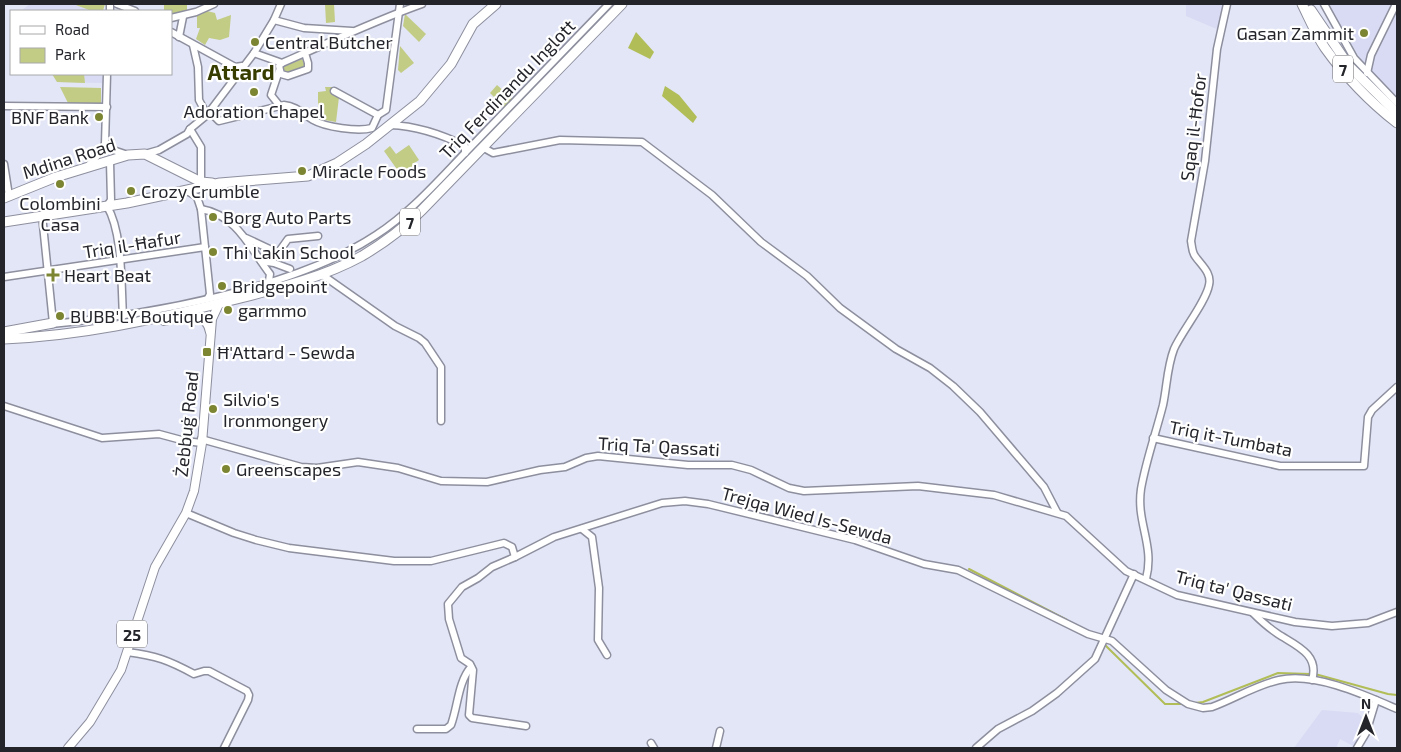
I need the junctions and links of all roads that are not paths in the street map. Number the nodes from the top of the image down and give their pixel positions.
1 (117, 4) edge
2 (134, 4) edge
3 (214, 4) edge
4 (281, 4) edge
5 (400, 4) edge
6 (422, 4) edge
7 (481, 4) edge
8 (496, 4) edge
9 (609, 4) edge
10 (622, 4) edge
11 (1227, 4) edge
12 (1302, 4) edge
13 (1308, 4) edge
14 (1315, 4) edge
15 (1324, 4) edge
16 (1396, 4) edge
17 (128, 8) junction
18 (133, 10) edge
19 (400, 12) junction
20 (482, 15) junction
21 (183, 17) junction
22 (172, 18) edge
23 (274, 20) junction
24 (353, 31) junction
25 (172, 33) edge
26 (180, 37) junction
27 (193, 45) junction
28 (254, 53) junction
29 (305, 53) junction
30 (242, 66) junction
31 (280, 67) junction
32 (1367, 73) junction
33 (107, 75) edge
34 (1366, 84) junction
35 (334, 91) dead end
36 (1397, 103) edge
37 (279, 105) junction
38 (4, 106) edge
39 (107, 107) junction
40 (1397, 113) edge
41 (207, 115) junction
42 (378, 115) junction
43 (1397, 123) edge
44 (390, 125) junction
45 (190, 129) junction
46 (105, 144) junction
47 (484, 148) junction
48 (465, 153) junction
49 (128, 155) junction
50 (150, 156) junction
51 (110, 162) junction
52 (4, 164) edge
53 (86, 168) junction
54 (201, 182) junction
55 (219, 183) junction
56 (187, 191) junction
57 (7, 197) edge
58 (107, 206) junction
59 (202, 209) junction
60 (42, 215) junction
61 (4, 222) edge
62 (318, 236) dead end
63 (245, 237) junction
64 (205, 247) junction
65 (278, 253) junction
66 (120, 261) junction
67 (261, 261) junction
68 (274, 263) junction
69 (290, 269) dead end
70 (49, 271) junction
71 (320, 274) junction
72 (4, 278) edge
73 (270, 281) junction
74 (208, 298) junction
75 (219, 304) junction
76 (123, 316) junction
77 (53, 324) junction
78 (128, 325) junction
79 (4, 328) edge
80 (4, 332) edge
81 (211, 336) junction
82 (4, 339) edge
83 (1397, 387) edge
84 (4, 406) edge
85 (441, 421) dead end
86 (1154, 438) junction
87 (202, 441) junction
88 (1057, 512) junction
89 (186, 513) junction
90 (582, 529) junction
91 (515, 557) junction
92 (1134, 574) junction
93 (1146, 579) junction
94 (1397, 612) edge
95 (1253, 613) junction
96 (1104, 637) junction
97 (127, 652) junction
98 (608, 655) dead end
99 (472, 667) junction
100 (1312, 680) junction
101 (1376, 700) junction
102 (1397, 709) edge
103 (526, 726) dead end
104 (417, 729) dead end
105 (720, 731) dead end
106 (68, 748) edge
107 (224, 748) edge
108 (716, 748) edge
109 (976, 748) edge
110 (1357, 748) edge

1 - 17 street
2 - 17 street
3 - 21 street
4 - 23 street
5 - 19 street
6 - 19 street
7 - 20 highway
8 - 20 highway
9 - 48 street, Triq Ferdinandu Inglott
10 - 47 highway, 7
11 - 86 street, Sqaq il-Ħofor
12 - 43 highway, 7
13 - 34 highway, 7
14 - 34 highway
15 - 32 street
16 - 32 street
17 - 18 street
19 - 24 street
19 - 42 street
20 - 44 highway
21 - 22 street
21 - 26 street
23 - 24 street
23 - 28 street
24 - 29 street
25 - 26 street
26 - 27 street
27 - 30 street
27 - 41 street
28 - 30 street
28 - 31 street
29 - 31 street
29 - 31 street
30 - 41 street
31 - 37 street
32 - 36 street
33 - 39 street
34 - 40 highway, 7
35 - 42 street
37 - 41 street
37 - 42 street
38 - 39 street
39 - 46 street
41 - 45 street
44 - 48 street
44 - 55 highway
45 - 50 street
45 - 54 street
46 - 49 street
46 - 53 street
47 - 71 highway, 7
47 - 88 street
48 - 73 street, Triq Ferdinandu Inglott
49 - 50 highway, Mdina Road
49 - 51 highway, Mdina Road
50 - 54 highway
51 - 53 highway, Mdina Road
51 - 58 street
52 - 57 street
53 - 57 highway, Mdina Road
54 - 55 highway
55 - 56 highway
56 - 58 highway
56 - 59 street
58 - 60 highway
58 - 66 street
59 - 63 street
59 - 64 street
60 - 61 highway
60 - 70 street
62 - 65 street
63 - 65 street
63 - 67 street
64 - 66 street, Triq il-Ħafur
64 - 74 street
65 - 68 street
66 - 70 street, Triq il-Ħafur
66 - 76 street
67 - 68 street
67 - 73 street
68 - 69 street
70 - 72 street, Triq il-Ħafur
70 - 77 street
71 - 75 highway, 7
71 - 85 street
73 - 74 street
74 - 76 street
75 - 78 highway, 7
75 - 81 main road, Żebbuġ Road / 25
76 - 77 street
77 - 79 street
77 - 80 highway
78 - 81 main road
78 - 82 highway, 7
81 - 87 main road, Żebbuġ Road / 25
83 - 86 street, Triq it-Tumbata
84 - 87 street, Triq Ta' Qassati
86 - 93 street
87 - 88 street, Triq Ta' Qassati
87 - 89 main road, Żebbuġ Road / 25
88 - 92 street, Triq ta' Qassati
89 - 91 street
89 - 97 main road, 25
90 - 91 street, Trejqa Wied Is-Sewda
90 - 96 street, Trejqa Wied Is-Sewda
90 - 98 street
91 - 99 street, Trejqa Wied Is-Sewda
92 - 93 street, Triq ta' Qassati
92 - 96 street
93 - 95 street, Triq ta' Qassati
94 - 95 street, Triq ta' Qassati
95 - 100 street
96 - 100 street, Trejqa Wied Is-Sewda
96 - 109 street
97 - 106 main road, 25
97 - 107 street
99 - 103 street
99 - 104 street
100 - 101 street, Trejqa Wied Is-Sewda
101 - 102 street, Trejqa Wied Is-Sewda
101 - 110 street
105 - 108 street

